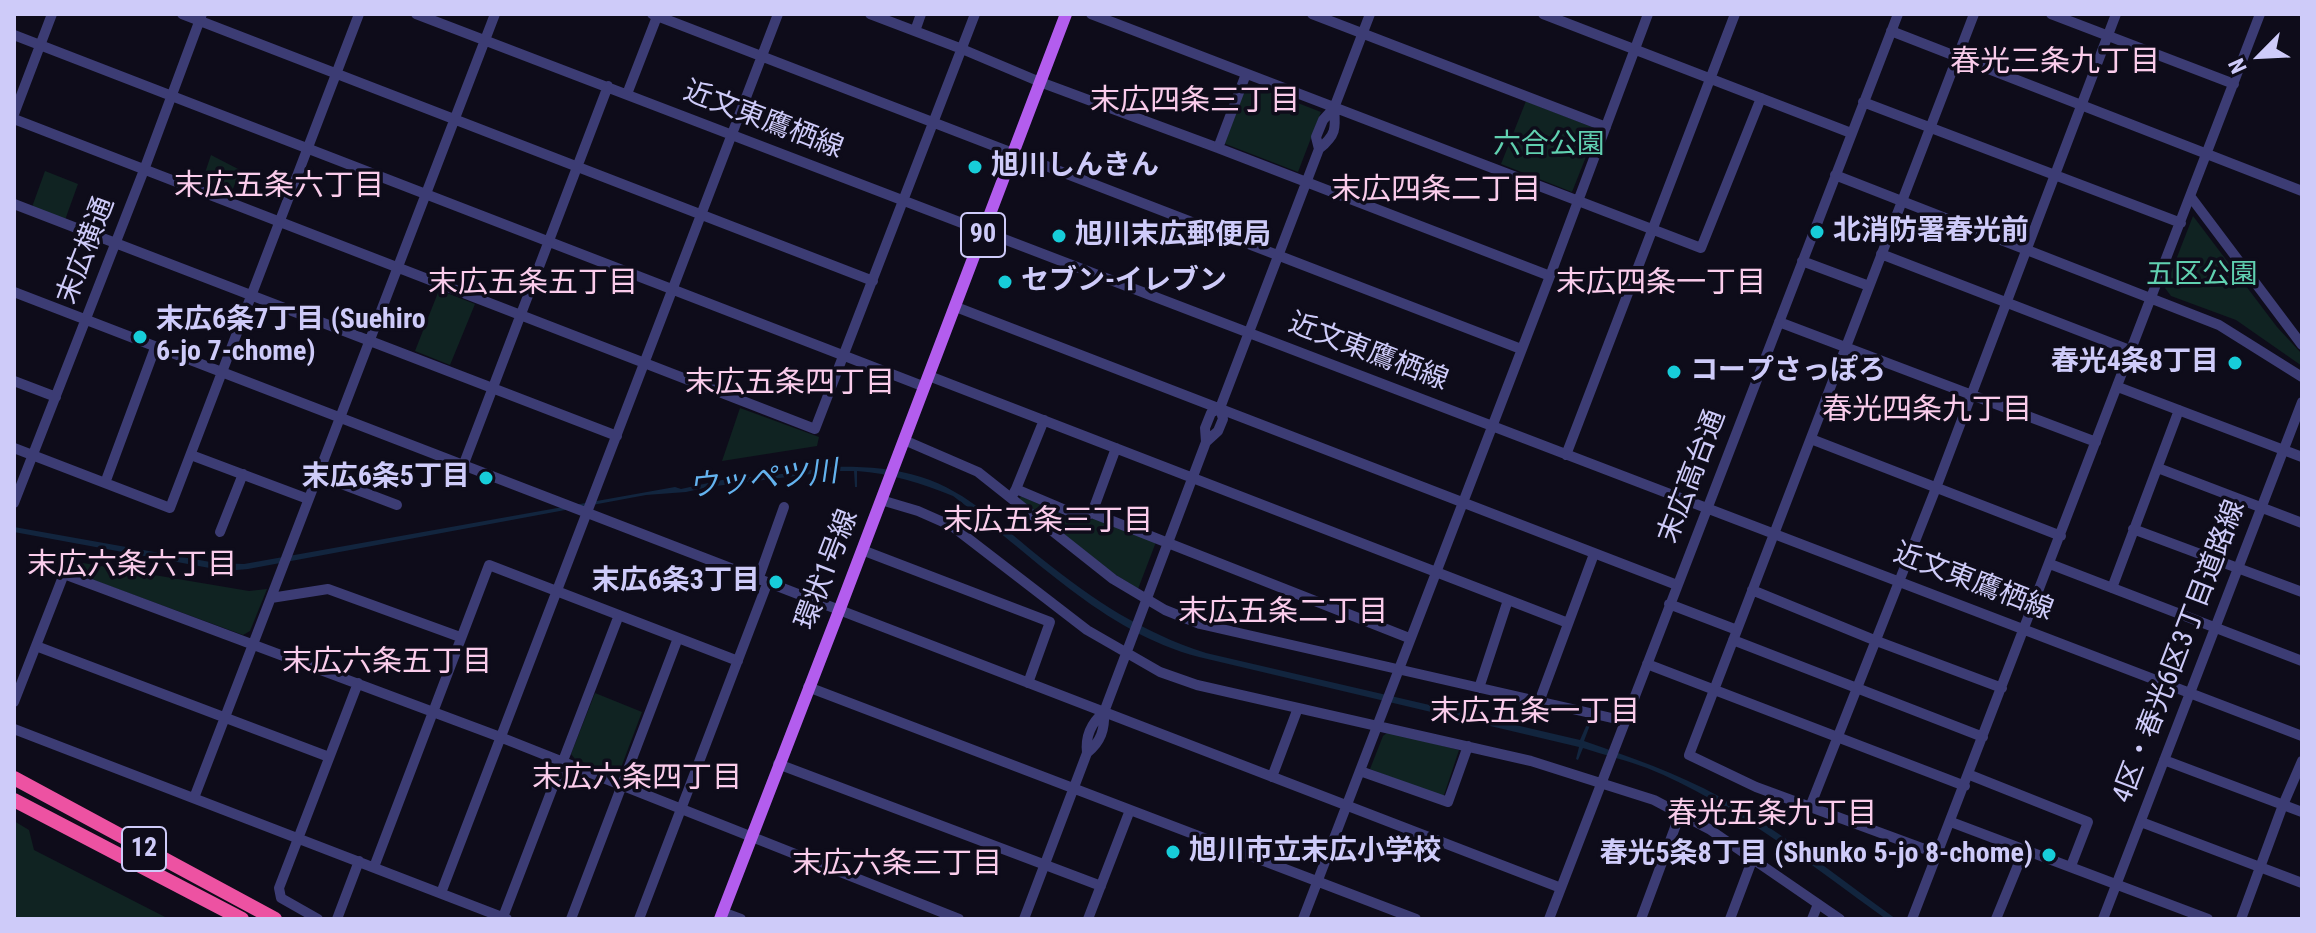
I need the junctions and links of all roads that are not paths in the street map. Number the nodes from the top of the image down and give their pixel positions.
1 (52, 14) edge
2 (182, 14) edge
3 (359, 14) edge
4 (416, 14) edge
5 (495, 14) edge
6 (778, 14) edge
7 (870, 14) edge
8 (921, 14) edge
9 (975, 14) edge
10 (1066, 14) edge
11 (1091, 14) edge
12 (1312, 14) edge
13 (1370, 14) edge
14 (1543, 14) edge
15 (1648, 14) edge
16 (1735, 14) edge
17 (1898, 14) edge
18 (1974, 14) edge
19 (2051, 14) edge
20 (2116, 14) edge
21 (2260, 14) edge
22 (656, 15) edge
23 (200, 17) edge
24 (915, 31) junction
25 (1891, 31) junction
26 (1362, 34) junction
27 (14, 35) edge
28 (2108, 36) junction
29 (485, 40) junction
30 (40, 45) junction
31 (962, 49) junction
32 (1635, 49) junction
33 (761, 57) junction
34 (1957, 57) junction
35 (336, 73) junction
36 (1246, 74) junction
37 (1711, 78) junction
38 (1040, 82) junction
39 (2234, 84) junction
40 (608, 86) junction
41 (627, 94) junction
42 (171, 96) junction
43 (1761, 98) junction
44 (1863, 102) junction
45 (2080, 106) junction
46 (1334, 108) junction
47 (14, 116) edge
48 (455, 118) junction
49 (934, 122) junction
50 (1930, 126) junction
51 (1606, 127) junction
52 (1851, 133) junction
53 (731, 135) junction
54 (308, 148) junction
55 (1218, 148) junction
56 (1013, 152) junction
57 (2206, 155) junction
58 (578, 166) junction
59 (144, 170) junction
60 (1835, 175) junction
61 (2055, 175) junction
62 (1307, 183) junction
63 (2302, 191) edge
64 (426, 194) junction
65 (2190, 196) junction
66 (1902, 200) junction
67 (904, 201) junction
68 (1578, 202) junction
69 (14, 204) edge
70 (701, 214) junction
71 (279, 221) junction
72 (2181, 223) junction
73 (1653, 230) junction
74 (984, 232) junction
75 (549, 241) junction
76 (115, 243) junction
77 (2027, 248) junction
78 (1278, 254) junction
79 (1881, 254) junction
80 (1802, 261) junction
81 (397, 268) junction
82 (1550, 276) junction
83 (873, 281) junction
84 (1869, 286) junction
85 (673, 290) junction
86 (14, 292) edge
87 (251, 296) junction
88 (2152, 297) junction
89 (2007, 302) junction
90 (956, 307) junction
91 (521, 315) junction
92 (86, 320) junction
93 (1779, 322) junction
94 (1248, 333) junction
95 (369, 341) junction
96 (2302, 345) edge
97 (1846, 347) junction
98 (155, 348) junction
99 (1521, 349) junction
100 (2132, 351) junction
101 (844, 355) junction
102 (645, 363) junction
103 (221, 373) junction
104 (2302, 377) edge
105 (14, 381) edge
106 (927, 382) junction
107 (2118, 387) junction
108 (493, 388) junction
109 (1971, 395) junction
110 (56, 397) junction
111 (2302, 402) edge
112 (1220, 408) junction
113 (2179, 410) junction
114 (340, 418) junction
115 (1044, 420) junction
116 (1492, 427) junction
117 (617, 436) junction
118 (1811, 439) junction
119 (904, 440) junction
120 (2096, 442) junction
121 (14, 448) edge
122 (1116, 448) junction
123 (2283, 450) junction
124 (33, 455) junction
125 (191, 455) junction
126 (1566, 455) junction
127 (2302, 457) edge
128 (463, 466) junction
129 (2158, 468) junction
130 (243, 474) junction
131 (318, 475) junction
132 (1193, 478) junction
133 (105, 483) junction
134 (1936, 488) junction
135 (1014, 494) junction
136 (883, 495) junction
137 (308, 499) junction
138 (1463, 502) junction
139 (14, 503) edge
140 (397, 505) dead end
141 (784, 507) dead end
142 (1707, 508) junction
143 (2261, 508) junction
144 (1092, 513) junction
145 (586, 514) junction
146 (2302, 523) edge
147 (2133, 529) junction
148 (220, 532) dead end
149 (1775, 533) junction
150 (2061, 536) junction
151 (1167, 543) junction
152 (862, 550) junction
153 (1594, 554) junction
154 (2050, 564) junction
155 (2238, 568) junction
156 (1435, 572) junction
157 (1899, 580) junction
158 (762, 582) junction
159 (1677, 585) junction
160 (2112, 588) junction
161 (556, 590) junction
162 (1752, 590) junction
163 (2302, 592) edge
164 (271, 598) junction
165 (1508, 600) junction
166 (1144, 602) junction
167 (1669, 604) junction
168 (1056, 608) junction
169 (839, 611) junction
170 (619, 615) junction
171 (1050, 622) junction
172 (1568, 623) junction
173 (2215, 628) junction
174 (2024, 629) junction
175 (1735, 635) junction
176 (460, 637) junction
177 (678, 638) junction
178 (1409, 638) junction
179 (1874, 640) junction
180 (253, 643) junction
181 (36, 646) junction
182 (1127, 649) junction
183 (738, 661) junction
184 (2302, 661) edge
185 (1647, 664) junction
186 (1396, 675) junction
187 (358, 683) junction
188 (1028, 683) junction
189 (808, 687) junction
190 (1479, 688) junction
191 (2002, 688) junction
192 (1715, 689) junction
193 (1856, 689) junction
194 (2191, 693) junction
195 (14, 702) edge
196 (1539, 702) junction
197 (1298, 708) junction
198 (433, 712) junction
199 (1104, 712) junction
200 (224, 717) junction
201 (1379, 720) junction
202 (1625, 721) junction
203 (14, 729) edge
204 (2302, 736) edge
205 (500, 737) junction
206 (1837, 737) junction
207 (1983, 737) junction
208 (1468, 746) junction
209 (329, 757) junction
210 (2164, 760) junction
211 (562, 761) junction
212 (2302, 761) edge
213 (778, 764) junction
214 (1360, 771) junction
215 (1970, 775) junction
216 (1272, 777) junction
217 (14, 778) edge
218 (1601, 782) junction
219 (621, 785) junction
220 (1965, 786) junction
221 (1074, 788) junction
222 (194, 798) junction
223 (14, 800) edge
224 (1346, 805) junction
225 (2283, 805) junction
226 (1810, 807) junction
227 (681, 809) junction
228 (1130, 810) junction
229 (2302, 812) edge
230 (1680, 814) junction
231 (1951, 822) junction
232 (2141, 822) junction
233 (751, 837) junction
234 (298, 839) junction
235 (2025, 848) junction
236 (1938, 854) junction
237 (1753, 858) junction
238 (359, 861) junction
239 (1045, 865) junction
240 (2071, 866) junction
241 (374, 867) junction
242 (2261, 867) junction
243 (1317, 881) junction
244 (2302, 883) edge
245 (2117, 885) junction
246 (1101, 886) junction
247 (1561, 888) junction
248 (441, 893) junction
249 (1818, 904) junction
250 (256, 915) edge
251 (721, 915) edge
252 (502, 918) edge
253 (242, 919) edge
254 (275, 919) edge
255 (318, 919) edge
256 (337, 919) edge
257 (571, 919) edge
258 (639, 919) edge
259 (741, 919) edge
260 (959, 919) edge
261 (1024, 919) edge
262 (1088, 919) edge
263 (1303, 919) edge
264 (1416, 919) edge
265 (1549, 919) edge
266 (1641, 919) edge
267 (1730, 919) edge
268 (1812, 919) edge
269 (1840, 919) edge
270 (1912, 919) edge
271 (1996, 919) edge
272 (2103, 919) edge
273 (2205, 919) edge
274 (2241, 919) edge

1 - 30 street
2 - 23 street
3 - 35 street
4 - 29 street, 近文東鷹栖線
5 - 29 street
6 - 33 street
7 - 24 street
8 - 24 street
9 - 31 street
10 - 38 main road, 環状1号線 / 90
11 - 36 street
12 - 26 street
13 - 26 street
14 - 32 street
15 - 32 street
16 - 37 street
17 - 25 street, 末広高台通
18 - 34 street
19 - 28 street
20 - 28 street
21 - 39 street
22 - 33 street
22 - 41 street
23 - 35 street
23 - 42 street, 末広横通
24 - 31 street
25 - 34 street
25 - 44 street, 末広高台通
26 - 46 street
26 - 51 street
27 - 30 street
28 - 39 street
28 - 45 street
29 - 40 street, 近文東鷹栖線
29 - 48 street
30 - 42 street
30 - 47 street
31 - 38 street
31 - 49 street
32 - 37 street
32 - 51 street
33 - 49 street
33 - 53 street
34 - 45 street
34 - 50 street
35 - 48 street
35 - 54 street
36 - 46 street
36 - 55 street
37 - 43 street
37 - 73 street
38 - 55 street
38 - 56 main road, 環状1号線 / 90
39 - 57 street
40 - 41 street, 近文東鷹栖線
40 - 58 street
41 - 53 street, 近文東鷹栖線
42 - 54 street
42 - 59 street, 末広横通
43 - 52 street
43 - 73 street
44 - 50 street
44 - 52 street, 末広高台通
45 - 57 street
45 - 61 street
46 - 62 street
46 - 68 street
47 - 59 street
48 - 58 street
48 - 64 street
49 - 56 street
49 - 67 street
50 - 61 street
50 - 66 street
51 - 68 street
52 - 60 street, 末広高台通
53 - 67 street, 近文東鷹栖線
53 - 70 street
54 - 64 street
54 - 71 street
55 - 62 street
56 - 74 main road, 環状1号線 / 90
56 - 78 street
57 - 63 street
57 - 65 street
58 - 70 street
58 - 75 street
59 - 71 street
59 - 76 street, 末広横通
60 - 66 street
60 - 80 street, 末広高台通
61 - 72 street
61 - 77 street
62 - 78 street
62 - 82 street
64 - 75 street
64 - 81 street
65 - 72 street
65 - 96 street
66 - 77 street
66 - 79 street
67 - 74 street, 近文東鷹栖線
67 - 83 street
68 - 73 street
68 - 82 street
69 - 76 street
70 - 83 street
70 - 85 street
71 - 81 street
71 - 87 street
72 - 88 street
73 - 126 street
74 - 90 main road, 環状1号線 / 90
74 - 94 street, 近文東鷹栖線
75 - 85 street
75 - 91 street
76 - 87 street
76 - 92 street, 末広横通
77 - 88 street
77 - 89 street
78 - 94 street
78 - 99 street
79 - 84 street
79 - 89 street
80 - 84 street
80 - 93 street, 末広高台通
81 - 91 street
81 - 95 street
82 - 99 street
83 - 101 street
84 - 97 street
85 - 101 street
85 - 102 street
86 - 92 street
87 - 95 street
87 - 103 street
88 - 100 street
88 - 104 street
89 - 100 street
89 - 109 street
90 - 106 main road, 環状1号線 / 90
90 - 112 street
91 - 102 street
91 - 108 street
92 - 98 street
92 - 110 street, 末広横通
93 - 97 street
93 - 142 street, 末広高台通
94 - 112 street
94 - 116 street, 近文東鷹栖線
95 - 108 street
95 - 114 street
97 - 109 street
97 - 118 street
98 - 103 street
98 - 133 street
99 - 116 street
100 - 107 street
101 - 102 street
101 - 106 street
102 - 117 street
103 - 114 street
103 - 125 street
105 - 110 street
106 - 115 street
106 - 119 main road, 環状1号線 / 90
107 - 113 street
107 - 120 street
108 - 117 street
108 - 128 street
109 - 120 street
109 - 134 street
110 - 124 street, 末広横通
111 - 123 street, 4区・春光6区3丁目道路線
112 - 132 street
112 - 138 street
113 - 123 street
113 - 129 street
114 - 128 street
114 - 131 street
115 - 122 street
115 - 135 street
116 - 126 street, 近文東鷹栖線
116 - 138 street
117 - 145 street
118 - 134 street
118 - 149 street
119 - 135 street
119 - 136 main road, 環状1号線 / 90
120 - 150 street
121 - 124 street
122 - 132 street
122 - 144 street
123 - 127 street
123 - 143 street, 4区・春光6区3丁目道路線
124 - 133 street
124 - 139 street, 末広横通
125 - 130 street
125 - 133 street
126 - 142 street, 近文東鷹栖線
128 - 145 street
129 - 143 street
129 - 147 street
130 - 137 street
130 - 148 street
131 - 137 street
131 - 140 street
132 - 151 street
132 - 156 street
134 - 150 street
134 - 157 street
135 - 144 street
135 - 166 street
136 - 152 main road, 環状1号線 / 90
136 - 168 street
137 - 164 street
138 - 153 street
138 - 156 street
141 - 158 street
142 - 149 street, 近文東鷹栖線
142 - 159 street, 末広高台通
143 - 146 street
143 - 155 street, 4区・春光6区3丁目道路線
144 - 151 street
145 - 158 street
145 - 161 street
147 - 155 street
147 - 160 street
149 - 157 street, 近文東鷹栖線
149 - 162 street
150 - 154 street
151 - 166 street
151 - 178 street
152 - 169 main road, 環状1号線 / 90
152 - 171 street
153 - 159 street
153 - 172 street
154 - 160 street
154 - 174 street
155 - 163 street
155 - 173 street, 4区・春光6区3丁目道路線
156 - 165 street
156 - 178 street
157 - 174 street, 近文東鷹栖線
157 - 179 street
158 - 169 street
158 - 183 street
159 - 167 street, 末広高台通
160 - 173 street
161 - 170 street
161 - 176 street
161 - 205 street
162 - 175 street
162 - 179 street
164 - 176 street
164 - 180 street
165 - 172 street
165 - 190 street
166 - 182 street
166 - 186 street
167 - 175 street
167 - 185 street, 末広高台通
168 - 171 street
168 - 182 street
169 - 188 street
169 - 189 main road, 環状1号線 / 90
170 - 177 street
170 - 211 street
171 - 188 street
172 - 196 street
173 - 184 street
173 - 194 street, 4区・春光6区3丁目道路線
174 - 191 street
174 - 194 street, 近文東鷹栖線
175 - 192 street
175 - 193 street
176 - 198 street
177 - 183 street
177 - 219 street
178 - 186 street
179 - 191 street
179 - 193 street
180 - 181 street
180 - 187 street
180 - 200 street
181 - 195 street
181 - 200 street
182 - 197 street
182 - 199 street
183 - 227 street
185 - 192 street
185 - 202 street, 末広高台通
186 - 190 street
186 - 201 street
187 - 198 street
187 - 209 street
188 - 199 street
189 - 213 main road, 環状1号線 / 90
189 - 221 street
190 - 196 street
191 - 207 street
192 - 206 street
192 - 226 street
193 - 206 street
193 - 207 street
194 - 204 street, 近文東鷹栖線
194 - 210 street, 4区・春光6区3丁目道路線
196 - 202 street
197 - 201 street
197 - 216 street
198 - 205 street
198 - 241 street
199 - 216 street
199 - 221 street
200 - 209 street
200 - 222 street
201 - 208 street
201 - 214 street
202 - 218 street, 末広高台通
203 - 222 street
205 - 211 street
205 - 248 street
206 - 220 street
206 - 226 street
207 - 215 street
208 - 214 street
208 - 218 street
209 - 234 street
210 - 225 street
210 - 232 street, 4区・春光6区3丁目道路線
211 - 219 street
211 - 252 street
212 - 225 street
213 - 233 main road, 環状1号線 / 90
213 - 239 street
214 - 224 street
215 - 220 street
215 - 240 street
216 - 224 street
217 - 250 highway, 12
218 - 230 street
218 - 247 street
219 - 227 street
219 - 257 street
220 - 231 street
221 - 228 street
221 - 239 street
222 - 234 street
223 - 253 highway, 12
224 - 243 street
224 - 247 street
225 - 229 street
225 - 242 street
226 - 236 street
227 - 233 street
227 - 258 street
228 - 243 street
228 - 246 street
230 - 237 street
230 - 266 street
231 - 235 street
231 - 236 street
232 - 242 street
232 - 245 street, 4区・春光6区3丁目道路線
233 - 251 main road, 環状1号線 / 90
233 - 260 street
234 - 238 street
234 - 255 street
235 - 240 street
235 - 271 street
236 - 270 street
237 - 249 street
237 - 267 street
238 - 241 street
238 - 256 street
239 - 246 street
239 - 261 street
240 - 245 street
241 - 248 street
242 - 244 street
242 - 274 street
243 - 263 street
243 - 264 street
245 - 272 street, 4区・春光6区3丁目道路線
245 - 273 street
246 - 262 street
247 - 265 street
248 - 252 street
249 - 268 street
249 - 269 street
250 - 254 highway, 12
251 - 259 street

